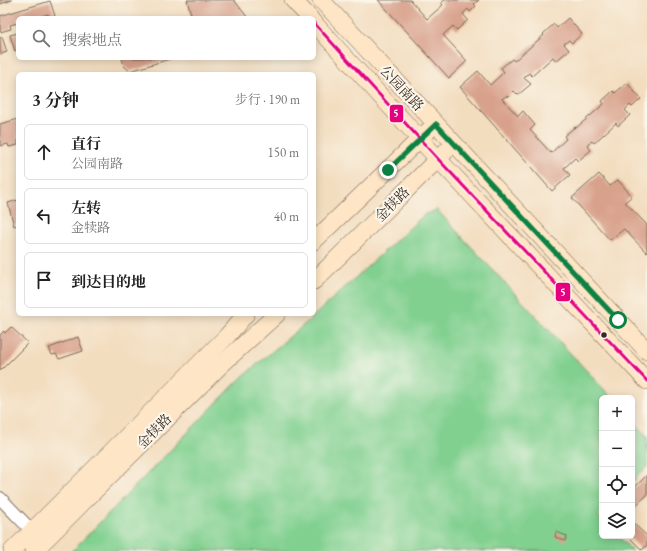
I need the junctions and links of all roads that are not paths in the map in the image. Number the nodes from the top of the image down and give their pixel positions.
1 (293, 0) edge
2 (321, 0) edge
3 (308, 16) edge
4 (316, 25) edge
5 (436, 124) junction
6 (419, 138) junction
7 (453, 143) junction
8 (438, 159) junction
9 (316, 239) edge
10 (316, 279) edge
11 (244, 316) edge
12 (275, 316) edge
13 (647, 350) edge
14 (647, 381) edge
15 (0, 498) edge
16 (32, 531) junction
17 (12, 551) edge
18 (34, 551) edge

1 - 3 main road
2 - 5 main road, 公园南路
4 - 6 main road, 公园南路
5 - 6 main road, 金犊路
5 - 7 main road, 公园南路
6 - 8 main road, 公园南路
6 - 9 main road, 金犊路
7 - 8 main road, 金犊路
7 - 13 main road, 公园南路
8 - 10 main road, 金犊路
8 - 14 main road, 公园南路
11 - 16 main road, 金犊路
12 - 18 main road, 金犊路
15 - 16 street
16 - 17 main road, 金犊路

